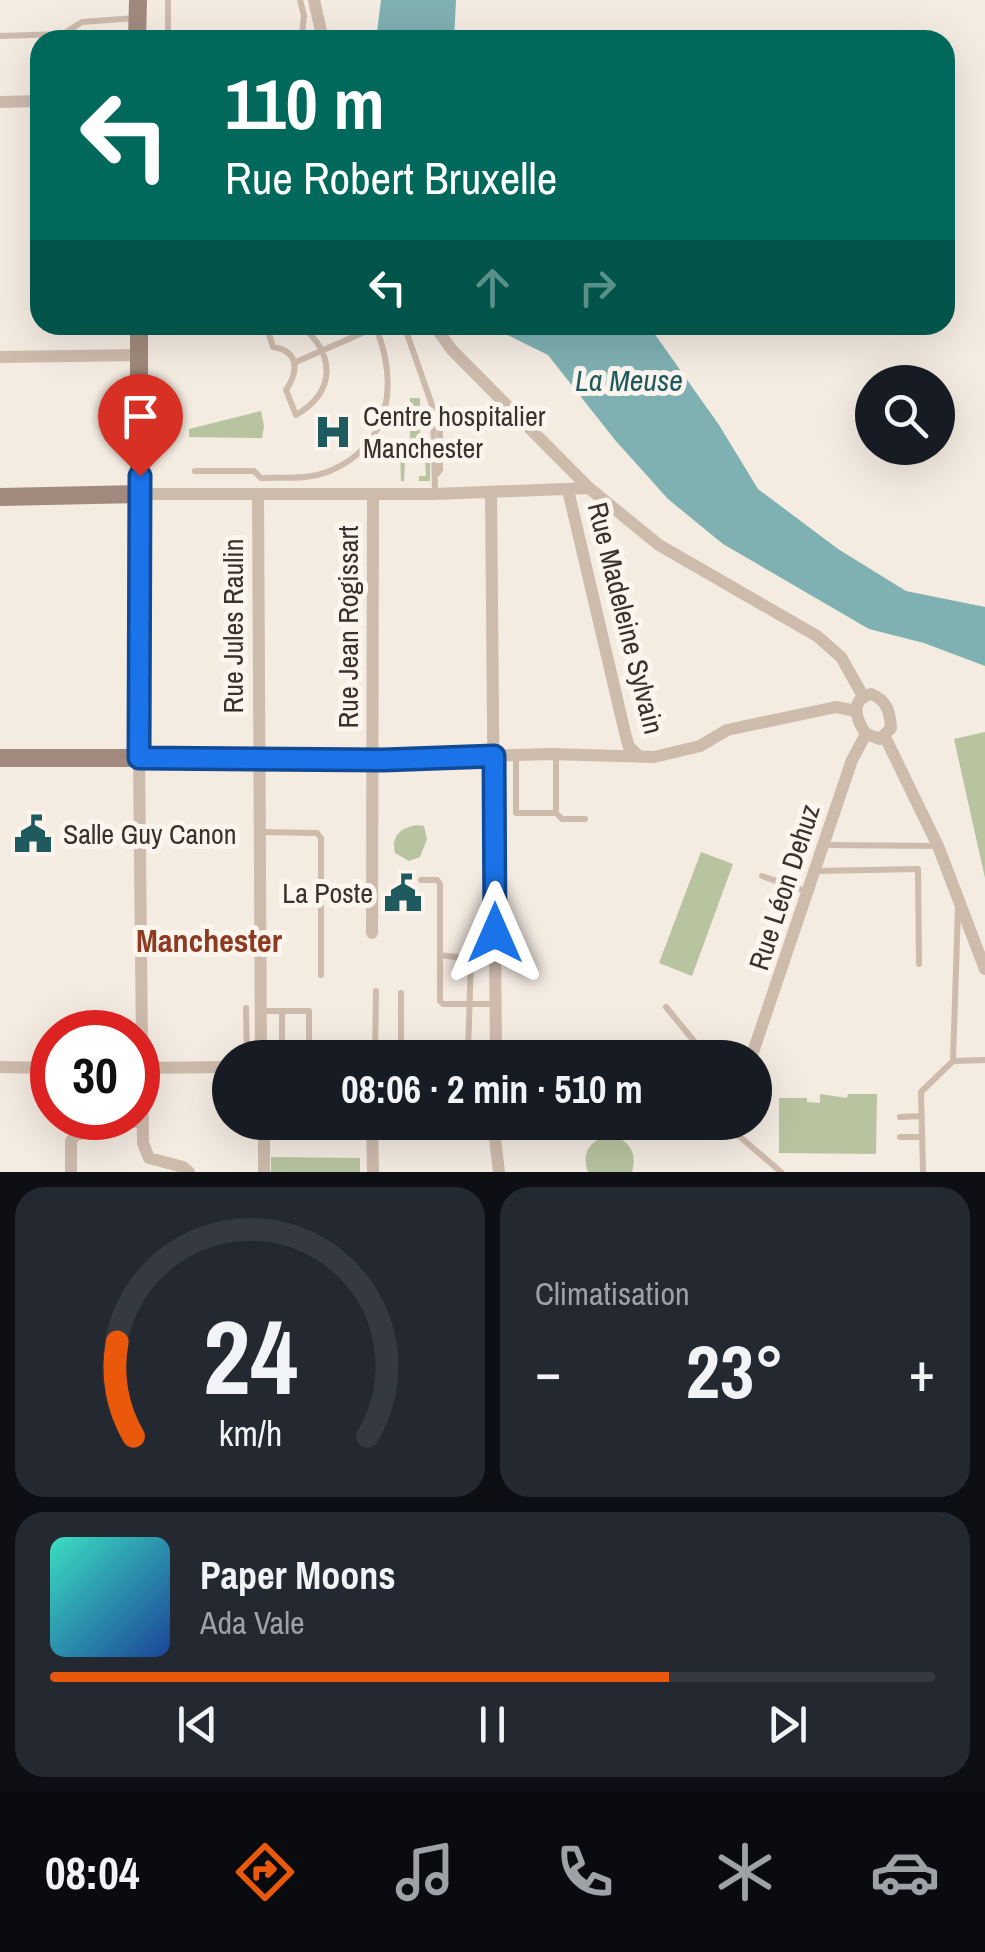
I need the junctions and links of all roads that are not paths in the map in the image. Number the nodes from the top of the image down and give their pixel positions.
1 (168, 0) edge
2 (300, 0) edge
3 (314, 0) edge
4 (138, 9) edge
5 (69, 30) edge
6 (168, 30) edge
7 (303, 30) edge
8 (321, 30) edge
9 (30, 35) edge
10 (0, 36) edge
11 (30, 101) edge
12 (0, 102) edge
13 (138, 335) edge
14 (269, 335) edge
15 (309, 335) edge
16 (356, 335) edge
17 (379, 335) edge
18 (407, 335) edge
19 (441, 335) edge
20 (323, 350) junction
21 (139, 355) junction
22 (0, 357) edge
23 (296, 362) junction
24 (195, 472) dead end
25 (589, 488) junction
26 (568, 490) junction
27 (491, 493) junction
28 (140, 494) junction
29 (258, 494) junction
30 (373, 494) junction
31 (435, 494) junction
32 (0, 498) edge
33 (863, 696) junction
34 (856, 711) junction
35 (866, 734) junction
36 (885, 737) junction
37 (516, 754) junction
38 (556, 754) junction
39 (494, 756) junction
40 (639, 756) junction
41 (0, 758) edge
42 (139, 758) junction
43 (258, 758) junction
44 (373, 759) junction
45 (556, 813) junction
46 (585, 819) dead end
47 (259, 832) junction
48 (824, 846) junction
49 (938, 846) junction
50 (816, 871) junction
51 (762, 876) dead end
52 (421, 880) dead end
53 (809, 892) junction
54 (958, 897) junction
55 (372, 933) dead end
56 (440, 955) junction
57 (920, 964) dead end
58 (985, 969) edge
59 (321, 976) dead end
60 (376, 990) dead end
61 (401, 994) dead end
62 (470, 1004) junction
63 (496, 1004) junction
64 (666, 1007) dead end
65 (246, 1008) dead end
66 (140, 1010) edge
67 (261, 1011) junction
68 (282, 1011) junction
69 (247, 1040) edge
70 (262, 1040) edge
71 (376, 1040) edge
72 (401, 1040) edge
73 (468, 1040) edge
74 (496, 1040) edge
75 (693, 1040) edge
76 (757, 1040) edge
77 (985, 1060) edge
78 (953, 1061) junction
79 (212, 1067) edge
80 (0, 1068) edge
81 (30, 1068) edge
82 (160, 1068) edge
83 (921, 1116) junction
84 (900, 1117) dead end
85 (922, 1137) junction
86 (900, 1138) dead end
87 (73, 1140) edge
88 (142, 1140) edge
89 (264, 1140) edge
90 (372, 1140) edge
91 (495, 1140) edge
92 (745, 1140) edge
93 (71, 1172) edge
94 (189, 1172) edge
95 (264, 1172) edge
96 (373, 1172) edge
97 (499, 1172) edge
98 (781, 1172) edge
99 (923, 1172) edge

1 - 6 lane
2 - 7 lane
3 - 8 street
4 - 5 lane
9 - 10 lane
11 - 12 street
13 - 21 main road
14 - 23 lane
15 - 20 lane
16 - 20 lane
17 - 24 lane
18 - 31 lane
19 - 25 street
20 - 23 lane
20 - 23 lane
21 - 22 street
21 - 28 main road
25 - 26 street
25 - 33 street
26 - 27 street
26 - 40 street, Rue Madeleine Sylvain
27 - 31 street
27 - 39 street
28 - 29 street
28 - 32 main road
28 - 42 main road
29 - 30 street
29 - 43 street, Rue Jules Raulin
30 - 31 street
30 - 44 street, Rue Jean Rogissart
33 - 34 street
33 - 36 street
34 - 35 street
34 - 40 street
35 - 36 street
35 - 48 street, Rue Léon Dehuz
36 - 49 street
37 - 38 street
37 - 39 street
37 - 45 lane
38 - 40 street
38 - 45 lane
39 - 44 street
39 - 63 street
41 - 42 main road
42 - 43 street
42 - 66 street
43 - 44 street
43 - 47 street, Rue Jules Raulin
44 - 55 street, Rue Jean Rogissart
45 - 46 lane
47 - 59 lane
47 - 67 street, Rue Jules Raulin
48 - 49 lane
48 - 50 street, Rue Léon Dehuz
49 - 54 street
50 - 53 street, Rue Léon Dehuz
50 - 57 lane
51 - 53 lane
52 - 56 lane
53 - 76 street, Rue Léon Dehuz
54 - 58 street
54 - 78 lane
56 - 62 lane
56 - 62 lane
60 - 71 lane
61 - 72 lane
62 - 63 lane
62 - 73 lane
63 - 74 street
64 - 75 lane
65 - 69 lane
67 - 68 lane
67 - 70 street, Rue Jules Raulin
68 - 68 lane
77 - 78 lane
78 - 83 lane
79 - 82 street
80 - 81 street
83 - 84 lane
83 - 85 lane
85 - 86 lane
85 - 99 lane
87 - 93 street
88 - 94 street
89 - 95 street
90 - 96 street
91 - 97 street
92 - 98 lane

